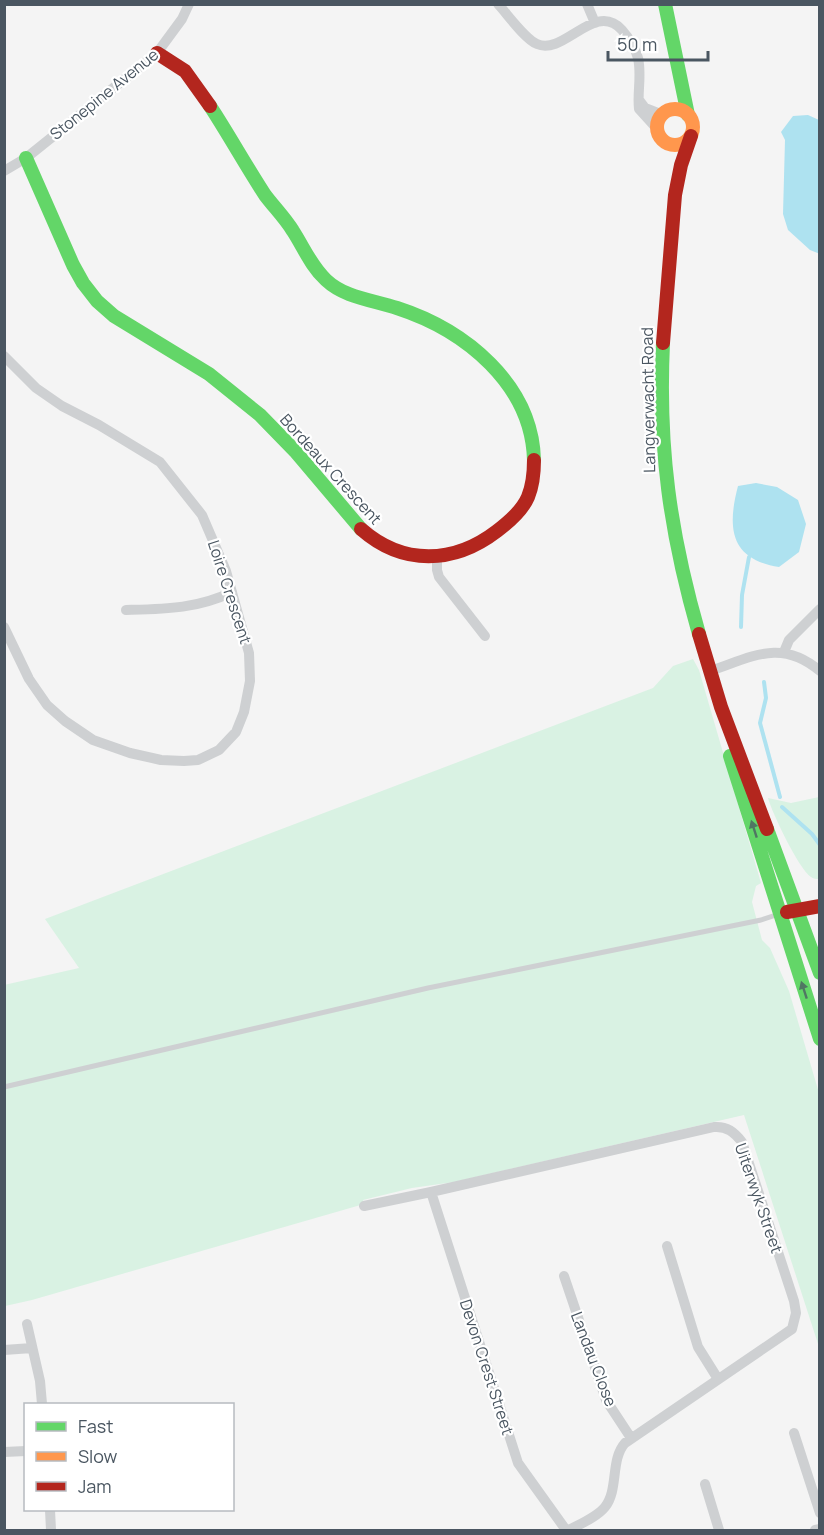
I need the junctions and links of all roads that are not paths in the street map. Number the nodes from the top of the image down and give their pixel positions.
1 (189, 4) edge
2 (498, 4) edge
3 (587, 4) edge
4 (665, 4) edge
5 (595, 22) junction
6 (157, 53) junction
7 (677, 70) junction
8 (639, 100) junction
9 (665, 113) junction
10 (688, 115) junction
11 (661, 135) junction
12 (691, 136) junction
13 (26, 158) junction
14 (4, 171) edge
15 (676, 180) junction
16 (4, 356) edge
17 (437, 557) junction
18 (232, 592) junction
19 (819, 609) edge
20 (126, 610) dead end
21 (4, 627) edge
22 (485, 636) dead end
23 (784, 652) junction
24 (710, 671) junction
25 (819, 671) edge
26 (725, 721) junction
27 (819, 906) edge
28 (797, 910) junction
29 (779, 914) junction
30 (819, 974) edge
31 (819, 1039) edge
32 (4, 1087) edge
33 (431, 1192) junction
34 (364, 1206) dead end
35 (667, 1246) dead end
36 (564, 1276) dead end
37 (27, 1324) dead end
38 (32, 1348) junction
39 (4, 1350) edge
40 (718, 1379) junction
41 (42, 1403) edge
42 (794, 1433) dead end
43 (631, 1438) junction
44 (24, 1451) edge
45 (4, 1452) edge
46 (705, 1484) dead end
47 (50, 1511) edge
48 (819, 1513) edge
49 (51, 1530) edge
50 (568, 1530) edge
51 (719, 1530) edge

1 - 6 street, Stonepine Avenue
2 - 5 street
3 - 5 street
4 - 7 street
5 - 8 street
6 - 13 street, Stonepine Avenue
6 - 17 street, Bordeaux Crescent
7 - 9 street
7 - 10 street
8 - 9 street
8 - 11 street
9 - 10 street
9 - 11 street
10 - 12 street
11 - 12 street
11 - 15 street, Langverwacht Road
12 - 15 street, Langverwacht Road
13 - 14 street, Stonepine Avenue
13 - 17 street, Bordeaux Crescent
15 - 24 street, Langverwacht Road
16 - 18 street, Loire Crescent
17 - 22 street
18 - 20 street
18 - 21 street, Loire Crescent
19 - 23 street
23 - 24 street
23 - 25 street
24 - 26 street, Langverwacht Road
26 - 28 street, Langverwacht Road
29 -> 26 street, Langverwacht Road
27 - 28 street
28 - 29 street
28 - 30 street, Langverwacht Road
31 -> 29 street, Langverwacht Road
29 - 32 lane
33 - 34 street, Uiterwyk Street
33 - 40 street, Uiterwyk Street
33 - 50 street, Devon Crest Street
35 - 40 street
36 - 43 street, Landau Close
37 - 38 street
38 - 39 street
38 - 41 street
40 - 43 street, Uiterwyk Street
42 - 48 street
43 - 50 street, Uiterwyk Street
44 - 45 street
46 - 51 street
47 - 49 street

